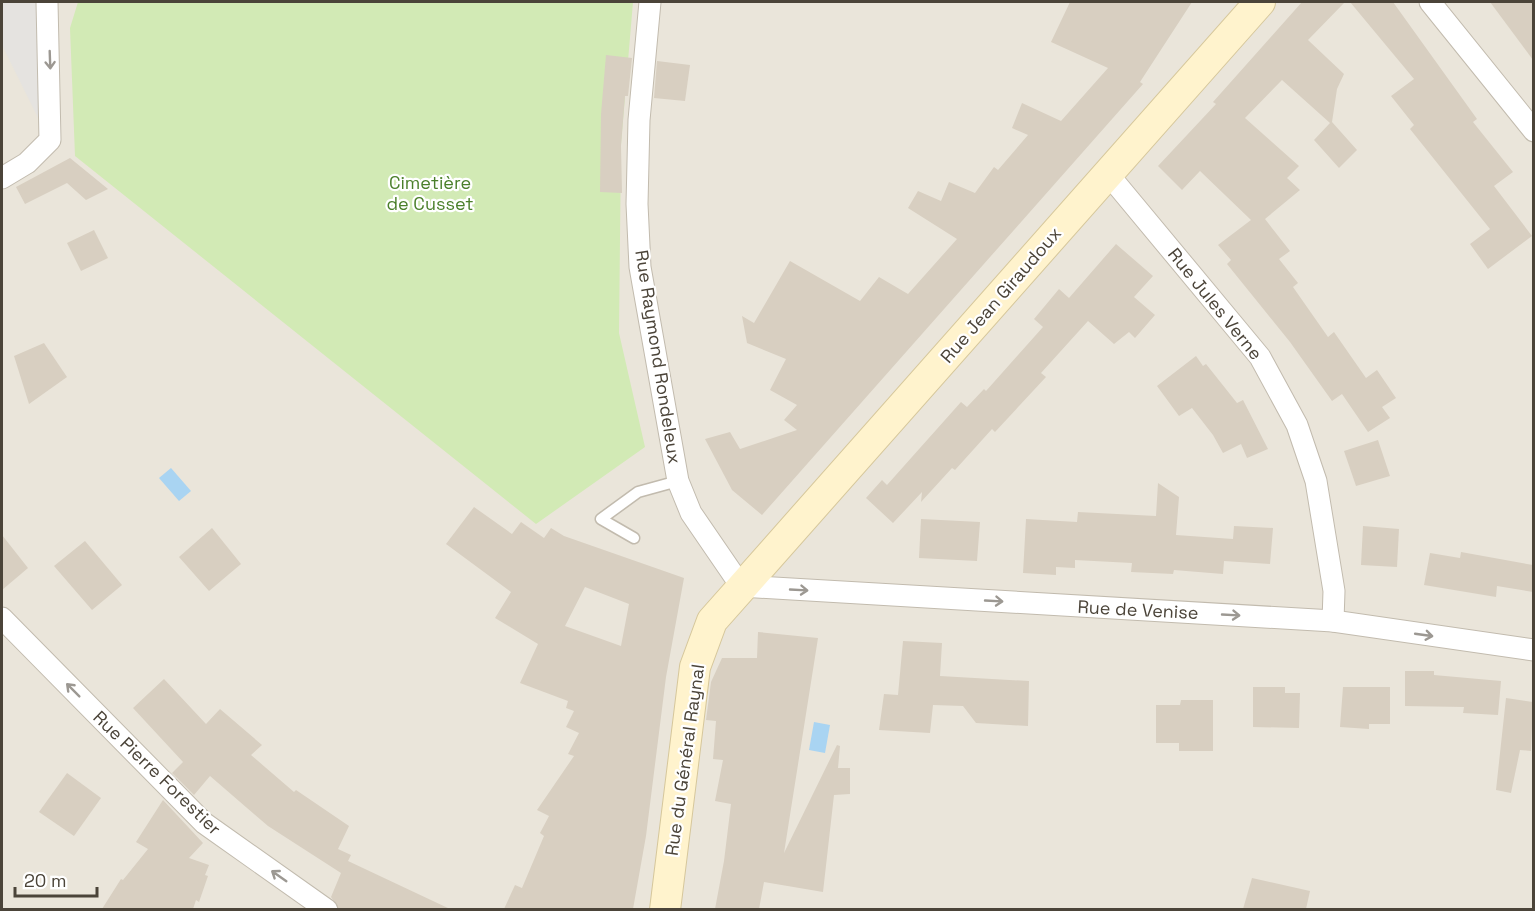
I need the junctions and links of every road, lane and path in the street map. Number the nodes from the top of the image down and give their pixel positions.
1 (47, 2) edge
2 (650, 2) edge
3 (1260, 2) edge
4 (1430, 2) edge
5 (1533, 131) edge
6 (1108, 174) junction
7 (2, 178) edge
8 (678, 481) junction
9 (634, 538) dead end
10 (741, 586) junction
11 (2, 618) edge
12 (1333, 621) junction
13 (1533, 650) edge
14 (327, 909) edge
15 (664, 909) edge

1 -> 7 street
2 - 8 street, Rue Raymond Rondeleux
3 - 6 main road, Rue Jean Giraudoux
4 - 5 street
6 - 10 main road, Rue Jean Giraudoux
6 - 12 street, Rue Jules Verne
8 - 9 lane
8 - 10 street, Rue Raymond Rondeleux
10 -> 12 street, Rue de Venise
10 - 15 main road, Rue du Général Raynal
14 -> 11 street, Rue Pierre Forestier
12 -> 13 street, Rue de Venise

